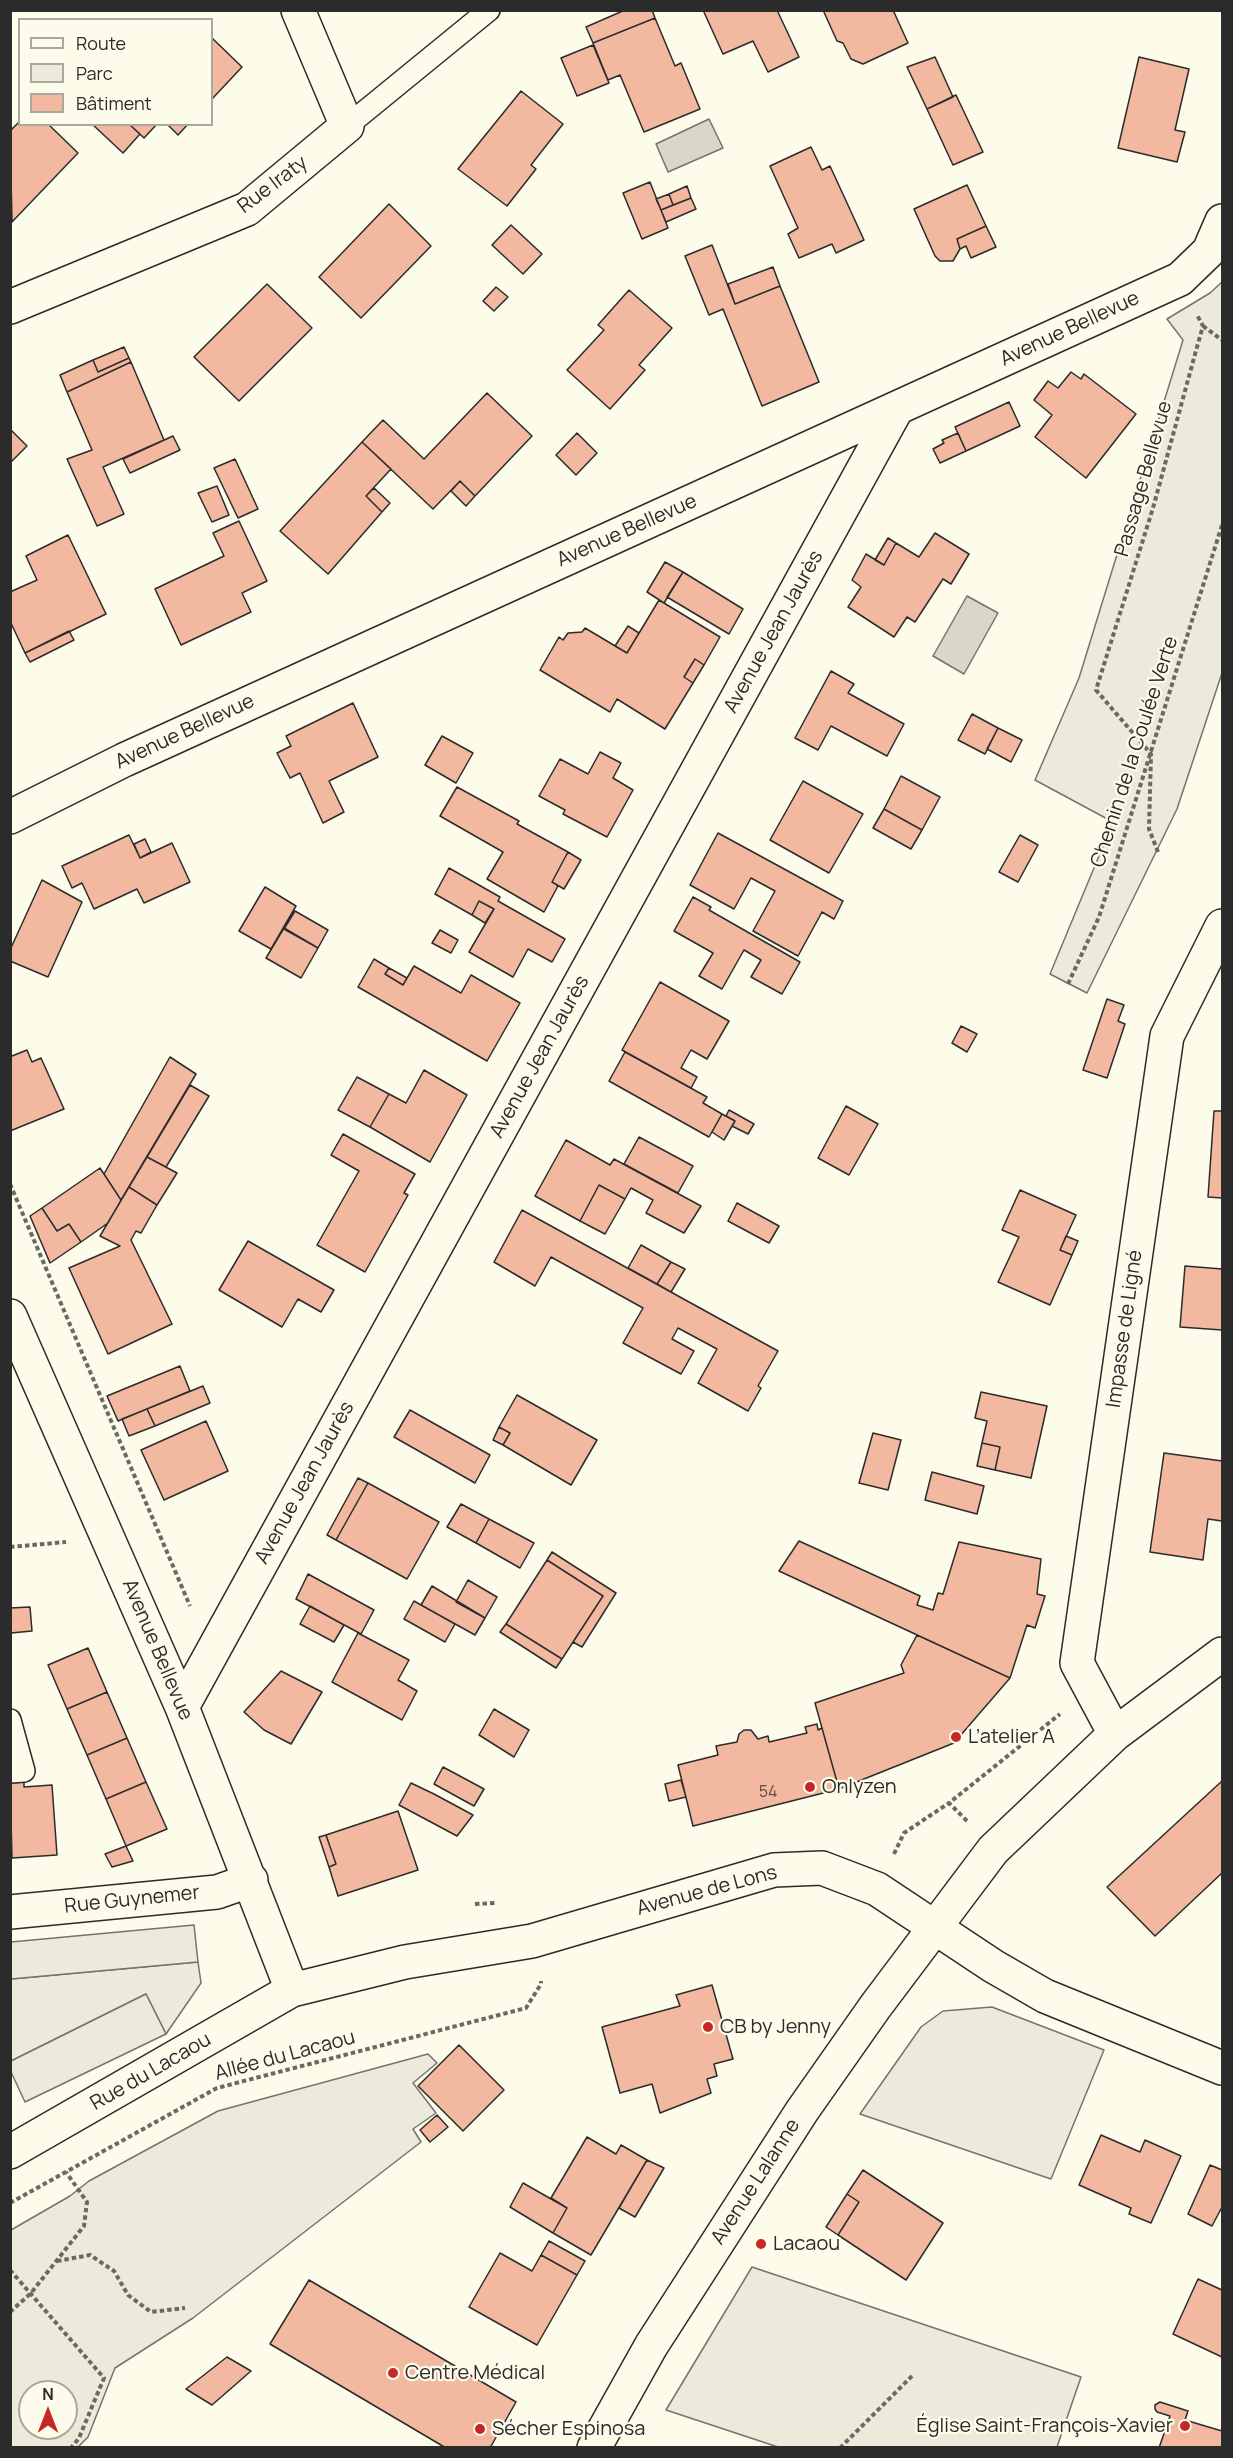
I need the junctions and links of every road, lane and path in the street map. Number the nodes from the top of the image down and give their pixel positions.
1 (298, 10) edge
2 (489, 10) edge
3 (347, 126) junction
4 (1222, 221) edge
5 (1180, 279) junction
6 (10, 307) edge
7 (1203, 326) junction
8 (1222, 340) edge
9 (897, 408) junction
10 (1222, 525) edge
11 (1151, 754) junction
12 (10, 817) edge
13 (1158, 852) dead end
14 (1222, 926) edge
15 (1068, 984) dead end
16 (10, 1184) edge
17 (10, 1316) edge
18 (108, 1537) junction
19 (10, 1547) edge
20 (1222, 1654) edge
21 (210, 1655) junction
22 (1093, 1692) junction
23 (182, 1707) junction
24 (10, 1720) edge
25 (1115, 1734) junction
26 (10, 1772) edge
27 (950, 1803) junction
28 (993, 1850) junction
29 (251, 1880) junction
30 (877, 1889) junction
31 (10, 1912) edge
32 (934, 1926) junction
33 (541, 1984) dead end
34 (292, 1990) junction
35 (1222, 2068) edge
36 (10, 2152) edge
37 (66, 2172) junction
38 (10, 2203) edge
39 (56, 2261) junction
40 (10, 2270) edge
41 (31, 2293) junction
42 (184, 2308) dead end
43 (10, 2312) edge
44 (912, 2376) dead end
45 (71, 2448) edge
46 (594, 2448) edge
47 (840, 2448) edge

1 - 3 street
2 - 3 lane
3 - 6 street, Rue Iraty
4 - 5 street, Avenue Bellevue
5 - 7 path
5 - 9 street, Avenue Bellevue
7 - 8 path
7 - 11 path, Passage Bellevue
9 - 12 street, Avenue Bellevue
9 - 21 street, Avenue Jean Jaurès
10 - 11 path, Chemin de la Coulée Verte
11 - 13 path
11 - 15 path, Chemin de la Coulée Verte
14 - 22 street, Impasse de Ligné
16 - 21 path
17 - 18 street, Avenue Bellevue
18 - 19 path
18 - 23 street, Avenue Bellevue
20 - 25 street
21 - 23 street, Avenue Jean Jaurès
22 - 25 street, Impasse de Ligné
22 - 27 path
23 - 29 street, Avenue Bellevue
24 - 26 lane
25 - 28 street
27 - 28 path
27 - 30 path
28 - 32 street
29 - 31 street, Rue Guynemer
29 - 34 street, Avenue Bellevue
30 - 32 street, Avenue de Lons
30 - 34 street, Avenue de Lons
32 - 35 street, Avenue de Lons
32 - 46 street, Avenue Lalanne
33 - 37 path, Allée du Lacaou
34 - 36 street, Rue du Lacaou
37 - 38 path, Allée du Lacaou
37 - 39 path
39 - 41 path
39 - 42 path
40 - 41 path
41 - 43 path
41 - 45 path
44 - 47 path

